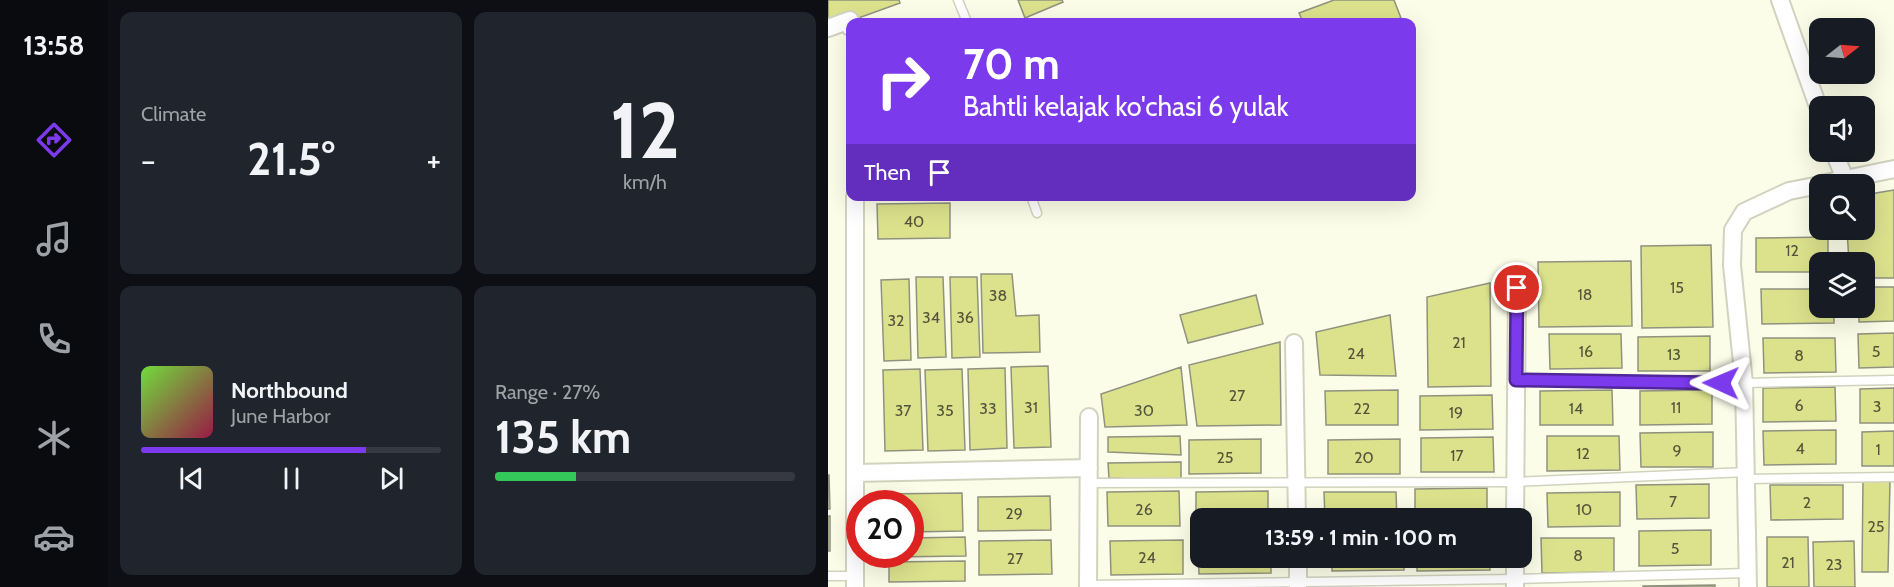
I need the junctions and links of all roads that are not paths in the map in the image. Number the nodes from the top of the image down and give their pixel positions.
1 (958, 0) edge
2 (1780, 0) edge
3 (965, 18) edge
4 (846, 21) edge
5 (828, 28) edge
6 (1814, 96) edge
7 (1894, 169) edge
8 (1870, 174) edge
9 (1809, 187) edge
10 (855, 201) edge
11 (1032, 201) edge
12 (1036, 213) dead end
13 (1517, 288) dead end
14 (1294, 343) dead end
15 (1516, 380) junction
16 (1894, 380) edge
17 (1744, 383) junction
18 (1089, 417) dead end
19 (855, 472) junction
20 (1089, 475) junction
21 (1746, 476) junction
22 (1894, 477) edge
23 (1297, 482) junction
24 (1515, 482) junction
25 (1298, 508) edge
26 (1515, 508) edge
27 (1298, 568) edge
28 (828, 576) edge
29 (1748, 580) edge
30 (855, 582) edge
31 (1515, 583) edge
32 (1298, 584) edge
33 (1088, 586) edge

1 - 3 lane
2 - 6 street
4 - 5 street
7 - 8 street
9 - 17 street
10 - 19 street
11 - 12 lane
13 - 15 street
14 - 23 street
15 - 17 lane
15 - 24 street
16 - 17 lane
17 - 21 street
18 - 20 street
19 - 20 street
19 - 30 street
20 - 23 lane
20 - 33 street
21 - 22 lane
21 - 24 lane
21 - 29 street
23 - 24 lane
23 - 25 street
24 - 26 street
27 - 32 street
28 - 30 lane
29 - 31 lane
31 - 32 lane
32 - 33 lane

